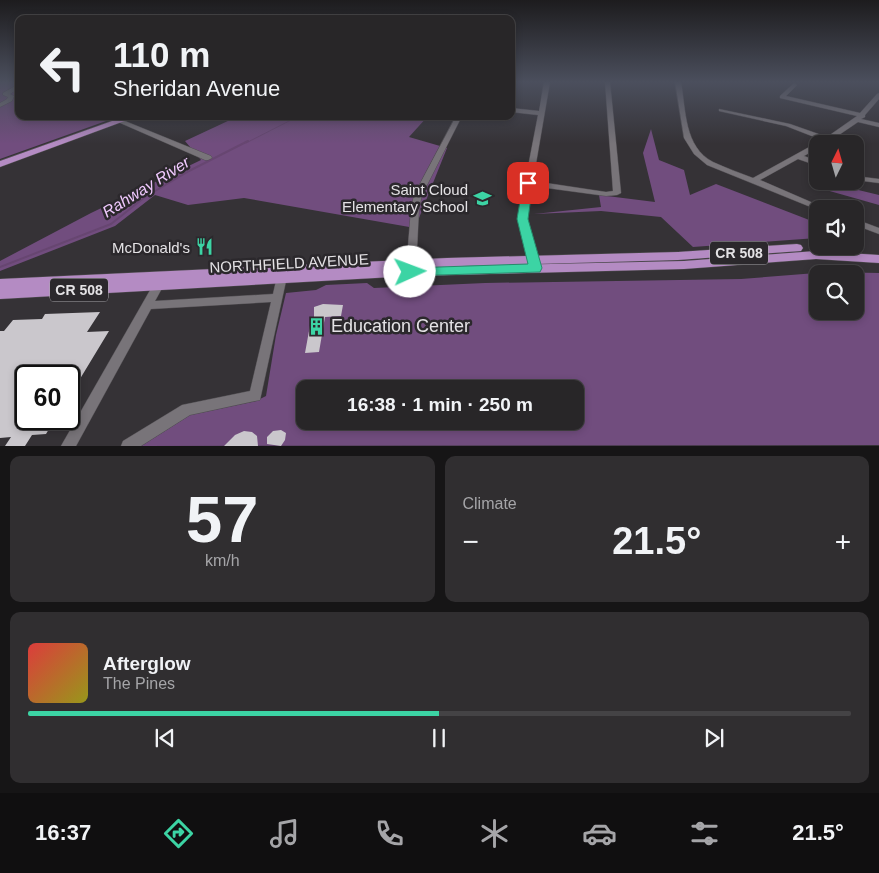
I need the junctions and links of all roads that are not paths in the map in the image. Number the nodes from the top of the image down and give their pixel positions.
1 (542, 103) edge
2 (610, 103) edge
3 (682, 103) edge
4 (804, 103) edge
5 (873, 103) edge
6 (515, 110) edge
7 (721, 110) dead end
8 (540, 113) junction
9 (861, 118) junction
10 (457, 120) edge
11 (120, 121) joint
12 (879, 125) edge
13 (815, 135) edge
14 (836, 135) edge
15 (809, 150) edge
16 (798, 156) junction
17 (208, 158) dead end
18 (809, 160) edge
19 (0, 164) edge
20 (864, 179) edge
21 (752, 181) junction
22 (879, 181) edge
23 (528, 183) junction
24 (809, 203) edge
25 (864, 225) edge
26 (879, 231) edge
27 (879, 251) edge
28 (879, 259) edge
29 (534, 264) junction
30 (411, 268) junction
31 (165, 274) junction
32 (283, 274) junction
33 (157, 286) junction
34 (2, 288) edge
35 (278, 298) junction
36 (147, 305) junction
37 (187, 409) joint
38 (68, 446) edge
39 (128, 446) edge

1 - 8 street
2 - 23 street
3 - 21 street
4 - 9 street
5 - 9 street
6 - 8 street
7 - 13 street
8 - 23 street
9 - 12 street
9 - 14 street
10 - 30 street
11 - 17 street
11 - 19 main road
15 - 16 street
16 - 18 street
16 - 21 street
20 - 22 street
21 - 24 street
23 - 29 street
25 - 26 street
27 - 29 main road, NORTHFIELD AVENUE / CR 508
28 - 29 main road, NORTHFIELD AVENUE / CR 508
29 - 30 main road, NORTHFIELD AVENUE / CR 508
30 - 32 main road, NORTHFIELD AVENUE / CR 508
31 - 32 main road, NORTHFIELD AVENUE / CR 508
31 - 33 street
31 - 34 main road, NORTHFIELD AVENUE / CR 508
32 - 33 main road, NORTHFIELD AVENUE / CR 508
32 - 35 street
33 - 34 main road, NORTHFIELD AVENUE / CR 508
33 - 36 street
35 - 36 street
35 - 37 street
36 - 38 street
37 - 39 street

